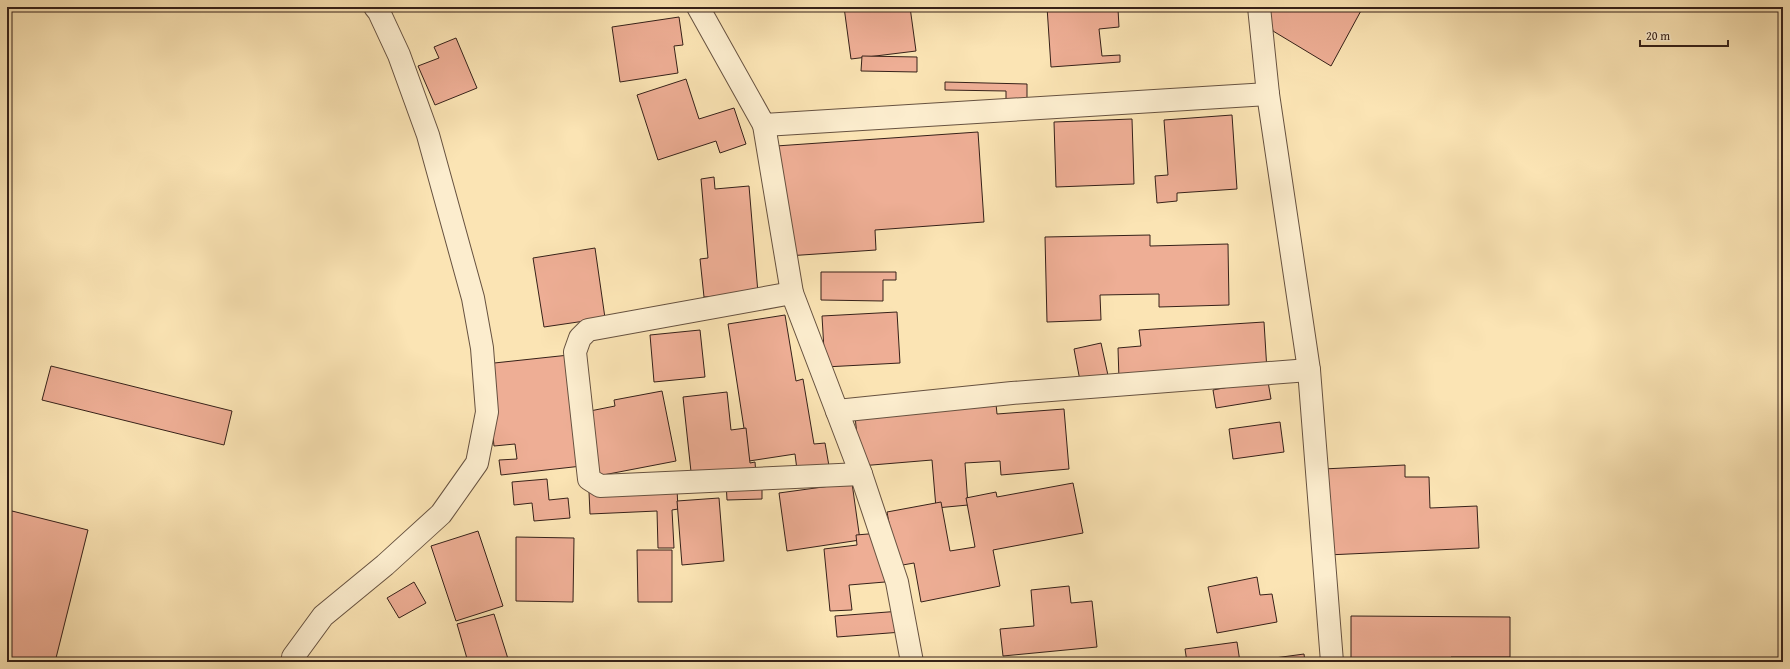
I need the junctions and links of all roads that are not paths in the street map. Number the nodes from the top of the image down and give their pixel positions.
1 (375, 7) edge
2 (698, 7) edge
3 (1259, 7) edge
4 (1268, 94) junction
5 (764, 126) junction
6 (792, 293) junction
7 (1308, 370) junction
8 (837, 412) junction
9 (861, 474) junction
10 (293, 662) edge
11 (912, 662) edge
12 (1332, 662) edge

1 - 10 street
2 - 5 street
3 - 4 street
4 - 5 street
4 - 7 street
5 - 6 street
6 - 8 street
6 - 9 street
7 - 8 street
7 - 12 street
8 - 9 street
9 - 11 street

